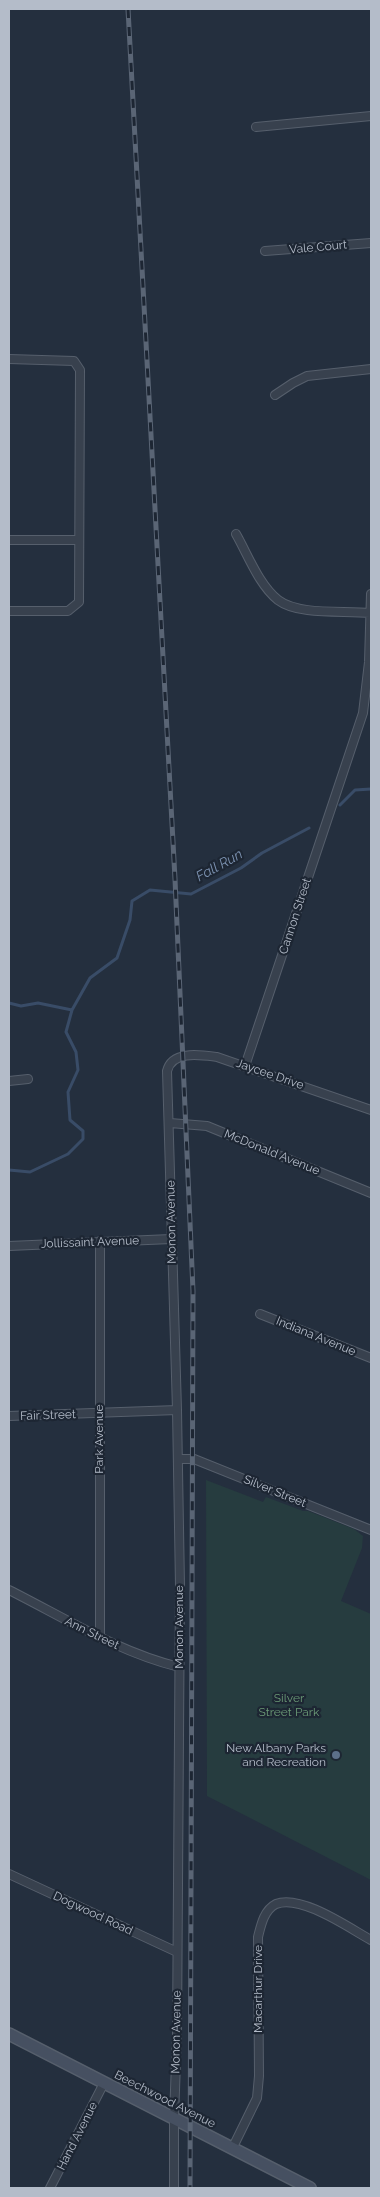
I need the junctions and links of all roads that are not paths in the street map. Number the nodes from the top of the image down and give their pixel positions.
1 (371, 116) edge
2 (256, 127) dead end
3 (371, 243) edge
4 (265, 251) dead end
5 (9, 359) edge
6 (371, 369) edge
7 (275, 395) dead end
8 (236, 534) dead end
9 (9, 540) edge
10 (80, 540) junction
11 (371, 594) edge
12 (9, 611) edge
13 (370, 613) edge
14 (168, 1066) joint
15 (245, 1066) junction
16 (28, 1079) dead end
17 (9, 1081) edge
18 (371, 1110) edge
19 (170, 1124) junction
20 (371, 1193) edge
21 (171, 1239) junction
22 (100, 1241) junction
23 (9, 1246) edge
24 (260, 1314) dead end
25 (371, 1358) edge
26 (177, 1410) junction
27 (99, 1413) junction
28 (9, 1416) edge
29 (178, 1459) junction
30 (371, 1530) edge
31 (9, 1590) edge
32 (100, 1637) junction
33 (179, 1667) junction
34 (9, 1874) edge
35 (371, 1940) edge
36 (177, 1952) junction
37 (9, 2034) edge
38 (104, 2083) junction
39 (174, 2118) junction
40 (232, 2149) junction
41 (50, 2188) edge
42 (174, 2188) edge
43 (310, 2188) edge

1 - 2 street
3 - 4 street, Vale Court
5 - 10 street
6 - 7 street
8 - 13 street
9 - 10 street
10 - 12 street
11 - 13 street, Cannon Street
13 - 15 street, Cannon Street
14 - 15 street, Jaycee Drive
14 - 19 street, Monon Avenue
15 - 18 street, Jaycee Drive
16 - 17 street
19 - 20 street, McDonald Avenue
19 - 21 street, Monon Avenue
21 - 22 street, Jollissaint Avenue
21 - 26 street, Monon Avenue
22 - 23 street, Jollissaint Avenue
22 - 27 street, Park Avenue
24 - 25 street, Indiana Avenue
26 - 27 street, Fair Street
26 - 29 street, Monon Avenue
27 - 28 street, Fair Street
27 - 32 street, Park Avenue
29 - 30 street, Silver Street
29 - 33 street, Monon Avenue
31 - 32 street, Ann Street
32 - 33 street, Ann Street
33 - 36 street, Monon Avenue
34 - 36 street, Dogwood Road
35 - 40 street, Macarthur Drive
36 - 39 street, Monon Avenue
37 - 38 main road, Beechwood Avenue
38 - 39 main road, Beechwood Avenue
38 - 41 street, Hand Avenue
39 - 40 main road, Beechwood Avenue
39 - 42 street, Monon Avenue
40 - 43 main road, Beechwood Avenue

